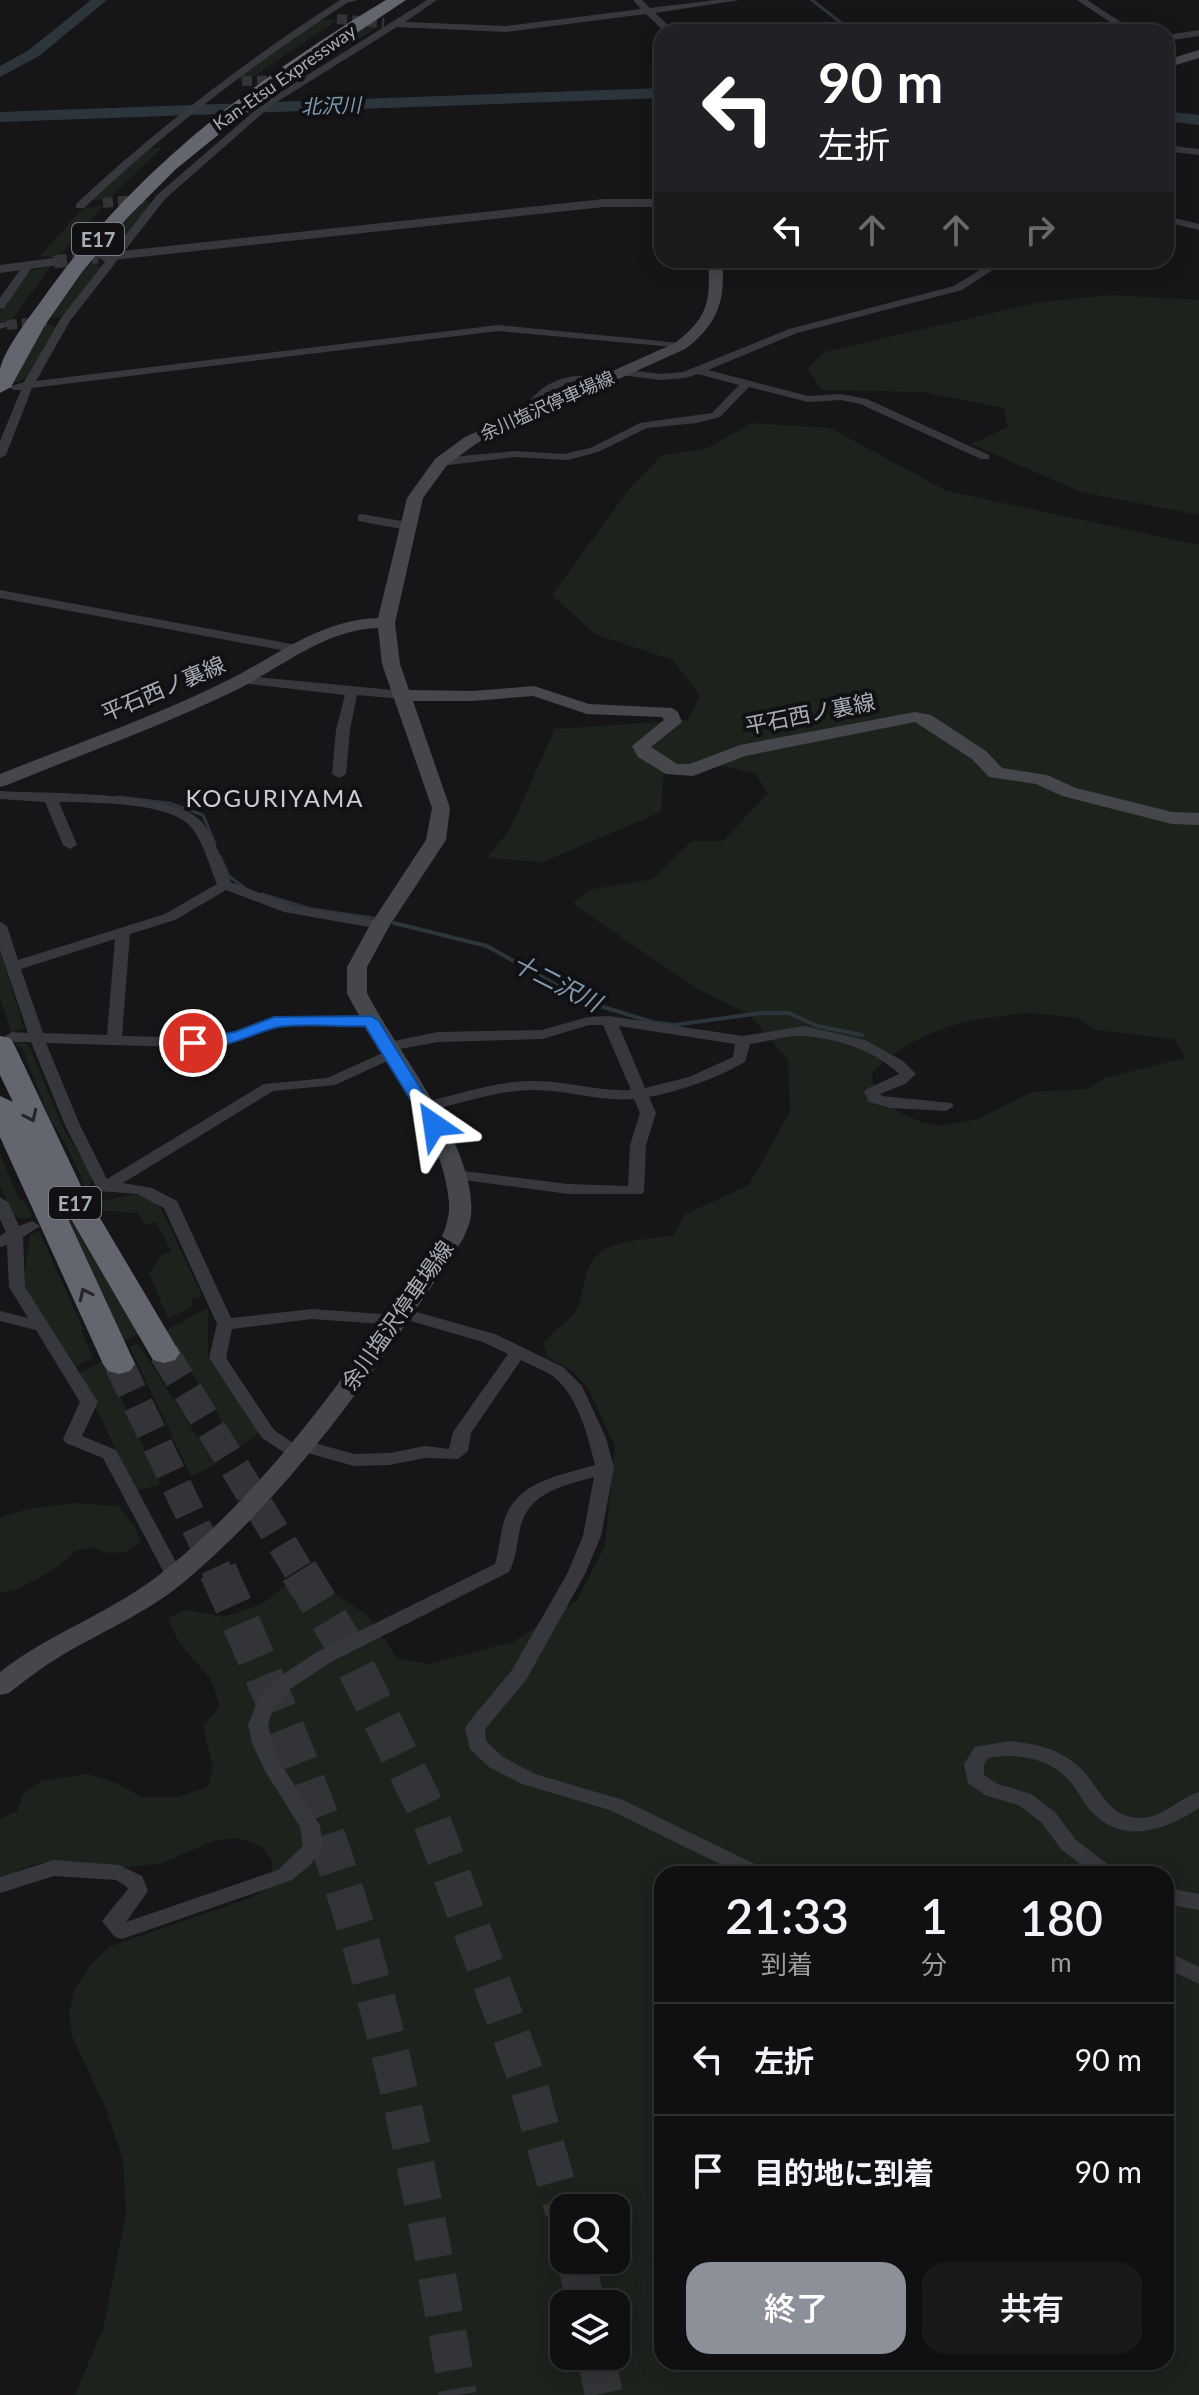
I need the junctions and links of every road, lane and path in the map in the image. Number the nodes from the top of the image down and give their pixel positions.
1 (354, 0) edge
2 (383, 0) edge
3 (398, 0) edge
4 (433, 0) edge
5 (637, 0) edge
6 (736, 0) edge
7 (1081, 0) edge
8 (649, 11) junction
9 (319, 18) junction
10 (337, 19) tunnel mouth
11 (389, 23) junction
12 (662, 24) edge
13 (1118, 24) edge
14 (1199, 33) edge
15 (1174, 37) edge
16 (1199, 54) edge
17 (1174, 62) edge
18 (289, 80) tunnel mouth
19 (303, 80) junction
20 (222, 82) junction
21 (231, 102) junction
22 (1174, 149) edge
23 (1199, 152) edge
24 (161, 197) junction
25 (144, 199) tunnel mouth
26 (103, 203) tunnel mouth
27 (654, 203) edge
28 (1174, 221) edge
29 (1199, 227) edge
30 (110, 256) junction
31 (54, 262) tunnel mouth
32 (28, 266) junction
33 (716, 268) edge
34 (990, 268) edge
35 (0, 269) edge
36 (0, 306) edge
37 (65, 320) junction
38 (50, 321) tunnel mouth
39 (680, 346) junction
40 (0, 357) edge
41 (700, 371) junction
42 (620, 372) junction
43 (746, 384) junction
44 (28, 385) junction
45 (7, 387) edge
46 (0, 455) edge
47 (985, 457) dead end
48 (441, 462) junction
49 (362, 518) dead end
50 (407, 526) junction
51 (0, 594) edge
52 (386, 623) junction
53 (297, 649) junction
54 (245, 680) junction
55 (352, 691) junction
56 (403, 695) junction
57 (339, 774) dead end
58 (1, 792) edge
59 (50, 798) junction
60 (1199, 819) edge
61 (70, 845) dead end
62 (225, 885) junction
63 (380, 925) junction
64 (0, 926) edge
65 (123, 932) junction
66 (12, 967) junction
67 (609, 1020) junction
68 (371, 1021) junction
69 (35, 1038) junction
70 (6, 1041) edge
71 (114, 1041) junction
72 (743, 1041) junction
73 (387, 1051) junction
74 (640, 1095) junction
75 (0, 1105) edge
76 (946, 1106) dead end
77 (424, 1107) junction
78 (456, 1175) junction
79 (99, 1190) junction
80 (0, 1202) edge
81 (32, 1226) tunnel mouth
82 (8, 1238) edge
83 (0, 1316) edge
84 (399, 1317) junction
85 (225, 1324) junction
86 (40, 1326) junction
87 (518, 1352) junction
88 (164, 1353) tunnel mouth
89 (119, 1364) tunnel mouth
90 (301, 1451) junction
91 (605, 1468) junction
92 (175, 1577) junction
93 (0, 1686) edge
94 (1199, 1799) edge
95 (742, 1866) edge
96 (1097, 1866) edge
97 (0, 1885) edge
98 (1174, 1897) edge
99 (1199, 1902) edge
100 (1174, 1963) edge
101 (1199, 1976) edge

1 - 9 street
2 - 21 highway, Kan-Etsu Expressway / E17
3 - 21 highway, Kan-Etsu Expressway / E17
4 - 11 street
5 - 8 street
6 - 8 street
7 - 13 street
8 - 11 street
8 - 12 street
9 - 10 street
9 - 20 street
11 - 19 street
14 - 15 street
16 - 17 main road
18 - 19 street
19 - 24 street
20 - 21 street
20 - 26 street
21 - 40 highway, Kan-Etsu Expressway / E17
21 - 45 highway, Kan-Etsu Expressway / E17
22 - 23 street
24 - 25 street
24 - 30 street
27 - 30 street
28 - 29 street
30 - 37 street
31 - 32 street
32 - 35 street
32 - 36 street
33 - 39 main road, 余川塩沢停車場線
34 - 41 street
37 - 38 street
37 - 44 street
39 - 42 main road, 余川塩沢停車場線
39 - 44 street
41 - 42 street
41 - 43 street
42 - 48 main road, 余川塩沢停車場線
43 - 47 street
43 - 48 street
44 - 45 street
44 - 46 street
48 - 50 main road, 余川塩沢停車場線
49 - 50 street
50 - 52 main road, 余川塩沢停車場線
51 - 53 street
52 - 53 main road, 平石西ノ裏線
52 - 56 main road, 余川塩沢停車場線
53 - 54 main road, 平石西ノ裏線
54 - 55 street
54 - 58 main road, 平石西ノ裏線
55 - 56 street
55 - 57 street
56 - 60 main road, 平石西ノ裏線
56 - 63 main road, 余川塩沢停車場線
58 - 59 street
59 - 61 street
59 - 62 street
62 - 63 street
62 - 65 street
63 - 68 main road, 余川塩沢停車場線
64 - 66 street
65 - 66 street
65 - 71 street
66 - 69 street
67 - 72 street
67 - 73 street
67 - 74 street
68 - 71 street
68 - 73 main road, 余川塩沢停車場線
69 - 70 street
69 - 71 street
69 - 79 street
70 -> 88 highway, E17
72 - 74 street
72 - 76 street
73 - 77 main road, 余川塩沢停車場線
73 - 79 street
74 - 77 street
74 - 78 street
89 -> 75 highway, E17
77 - 78 main road, 余川塩沢停車場線
78 - 84 main road, 余川塩沢停車場線
79 - 85 street
80 - 82 street
81 - 82 street
82 - 86 street
83 - 86 street
84 - 85 street
84 - 87 street
84 - 90 main road, 余川塩沢停車場線
85 - 90 street
86 - 92 street
87 - 90 street
87 - 91 street
90 - 92 main road, 余川塩沢停車場線
91 - 95 street
91 - 97 street
92 - 93 main road, 余川塩沢停車場線
94 - 96 street
98 - 99 street
100 - 101 street

